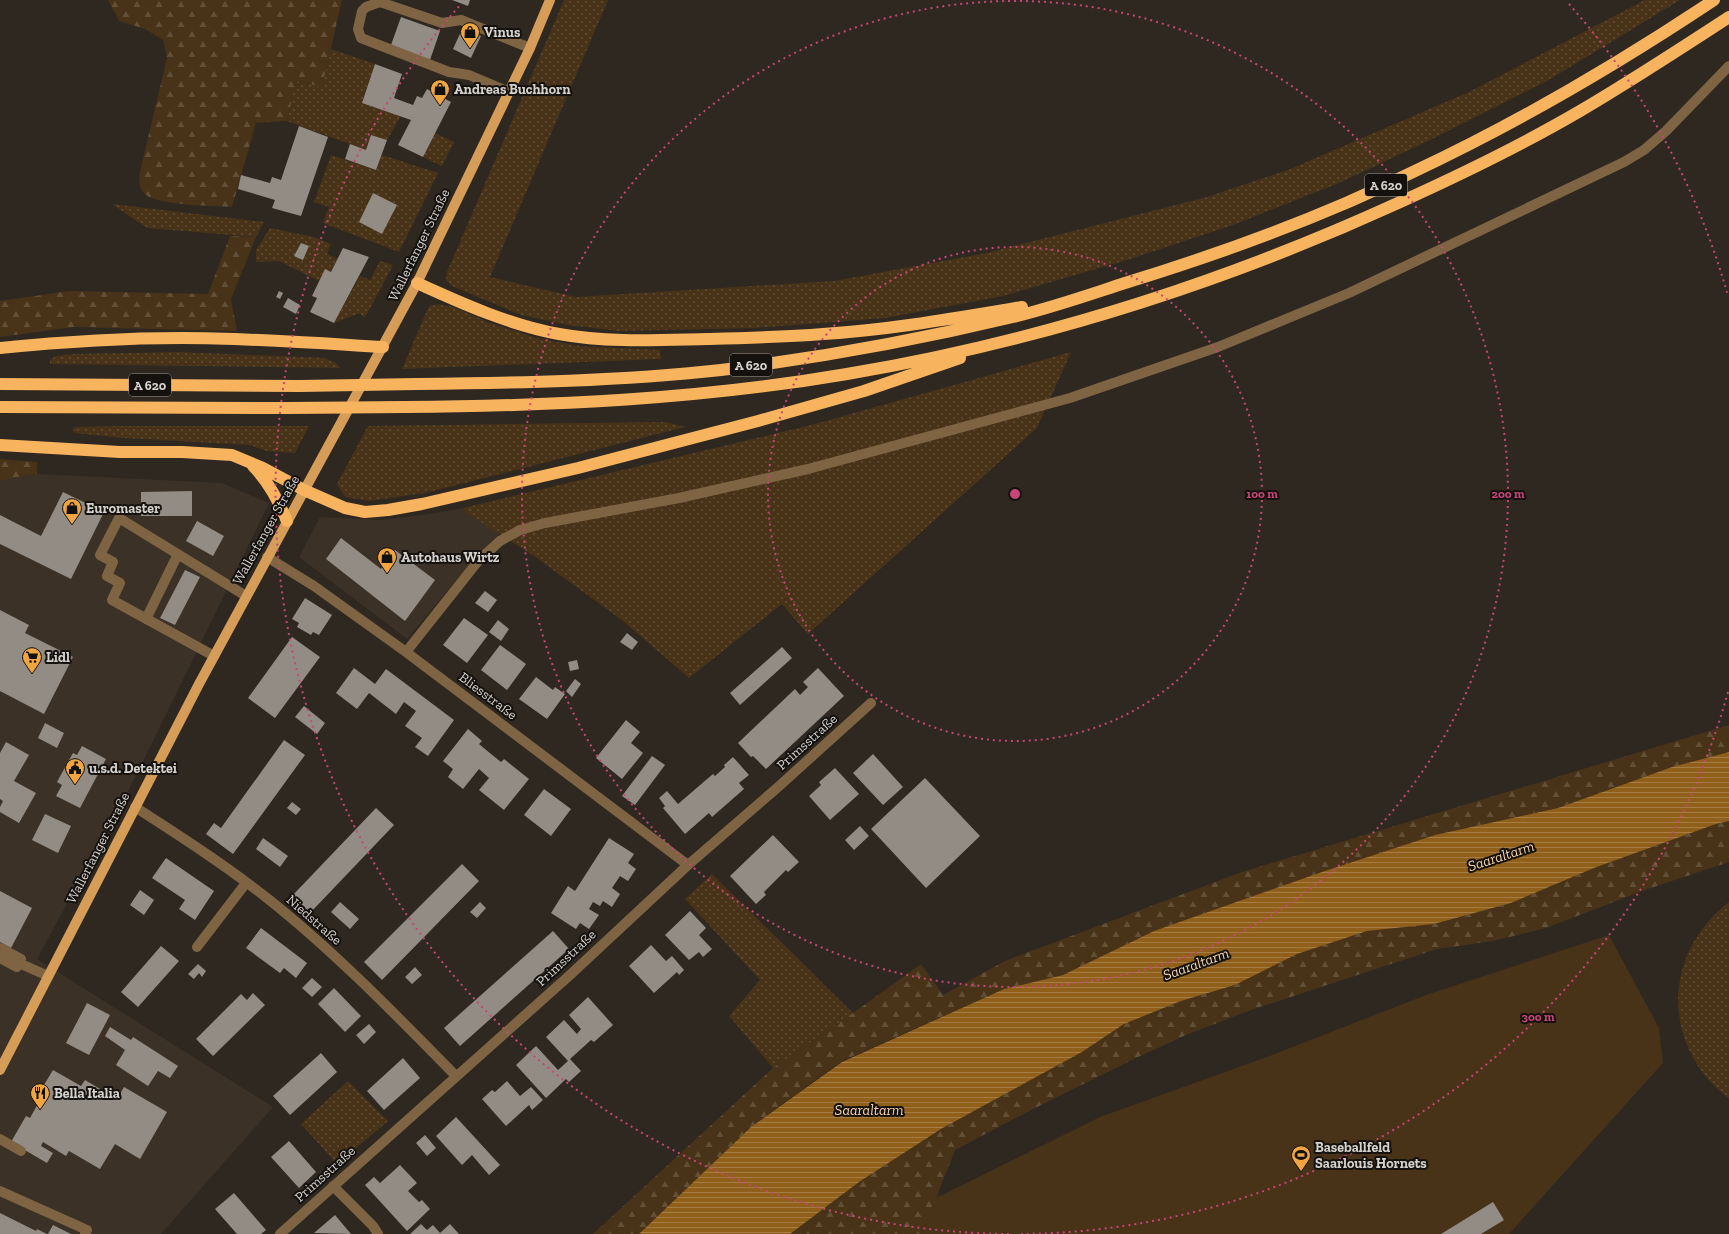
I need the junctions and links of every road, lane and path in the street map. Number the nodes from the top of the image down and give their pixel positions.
1 (550, 0) edge
2 (1714, 0) edge
3 (1729, 16) edge
4 (530, 48) junction
5 (1729, 66) edge
6 (509, 92) junction
7 (417, 283) junction
8 (1079, 298) junction
9 (1020, 338) junction
10 (383, 347) junction
11 (0, 348) edge
12 (0, 384) edge
13 (0, 407) edge
14 (0, 445) edge
15 (248, 461) junction
16 (304, 490) junction
17 (287, 521) junction
18 (178, 554) junction
19 (267, 557) junction
20 (246, 596) junction
21 (146, 619) junction
22 (406, 652) junction
23 (214, 656) junction
24 (871, 703) dead end
25 (136, 807) junction
26 (688, 865) junction
27 (246, 883) junction
28 (197, 947) dead end
29 (0, 948) edge
30 (0, 958) edge
31 (18, 965) junction
32 (48, 976) junction
33 (0, 1070) edge
34 (456, 1076) junction
35 (0, 1139) edge
36 (22, 1151) dead end
37 (333, 1186) junction
38 (0, 1190) edge
39 (85, 1234) edge
40 (280, 1234) edge
41 (378, 1234) edge

1 - 4 main road, Wallerfanger Straße
2 - 8 highway, A 620
3 - 9 highway, A 620
4 - 6 main road, Wallerfanger Straße
4 - 6 street
5 - 22 street
6 - 7 main road, Wallerfanger Straße
7 - 8 highway
7 - 10 main road, Wallerfanger Straße
8 - 12 highway, A 620, bridge
9 - 13 highway, A 620, bridge
9 - 16 highway
10 - 11 highway
10 - 16 main road, Wallerfanger Straße
14 - 15 highway
15 - 16 highway
15 - 17 highway
16 - 17 main road, Wallerfanger Straße
17 - 19 main road, Wallerfanger Straße
18 - 20 street
18 - 21 street
18 - 21 street
19 - 20 main road, Wallerfanger Straße
19 - 22 street, Bliesstraße
20 - 23 main road, Wallerfanger Straße
21 - 23 street
22 - 26 street, Bliesstraße
23 - 25 main road, Wallerfanger Straße
24 - 26 street, Primsstraße
25 - 27 street, Niedstraße
25 - 32 main road, Wallerfanger Straße
26 - 34 street, Primsstraße
27 - 28 street
27 - 34 street, Niedstraße
29 - 31 street
30 - 31 street
31 - 32 street
32 - 33 main road, Wallerfanger Straße
34 - 37 street, Primsstraße
35 - 36 street
37 - 40 street, Primsstraße
37 - 41 street
38 - 39 street

